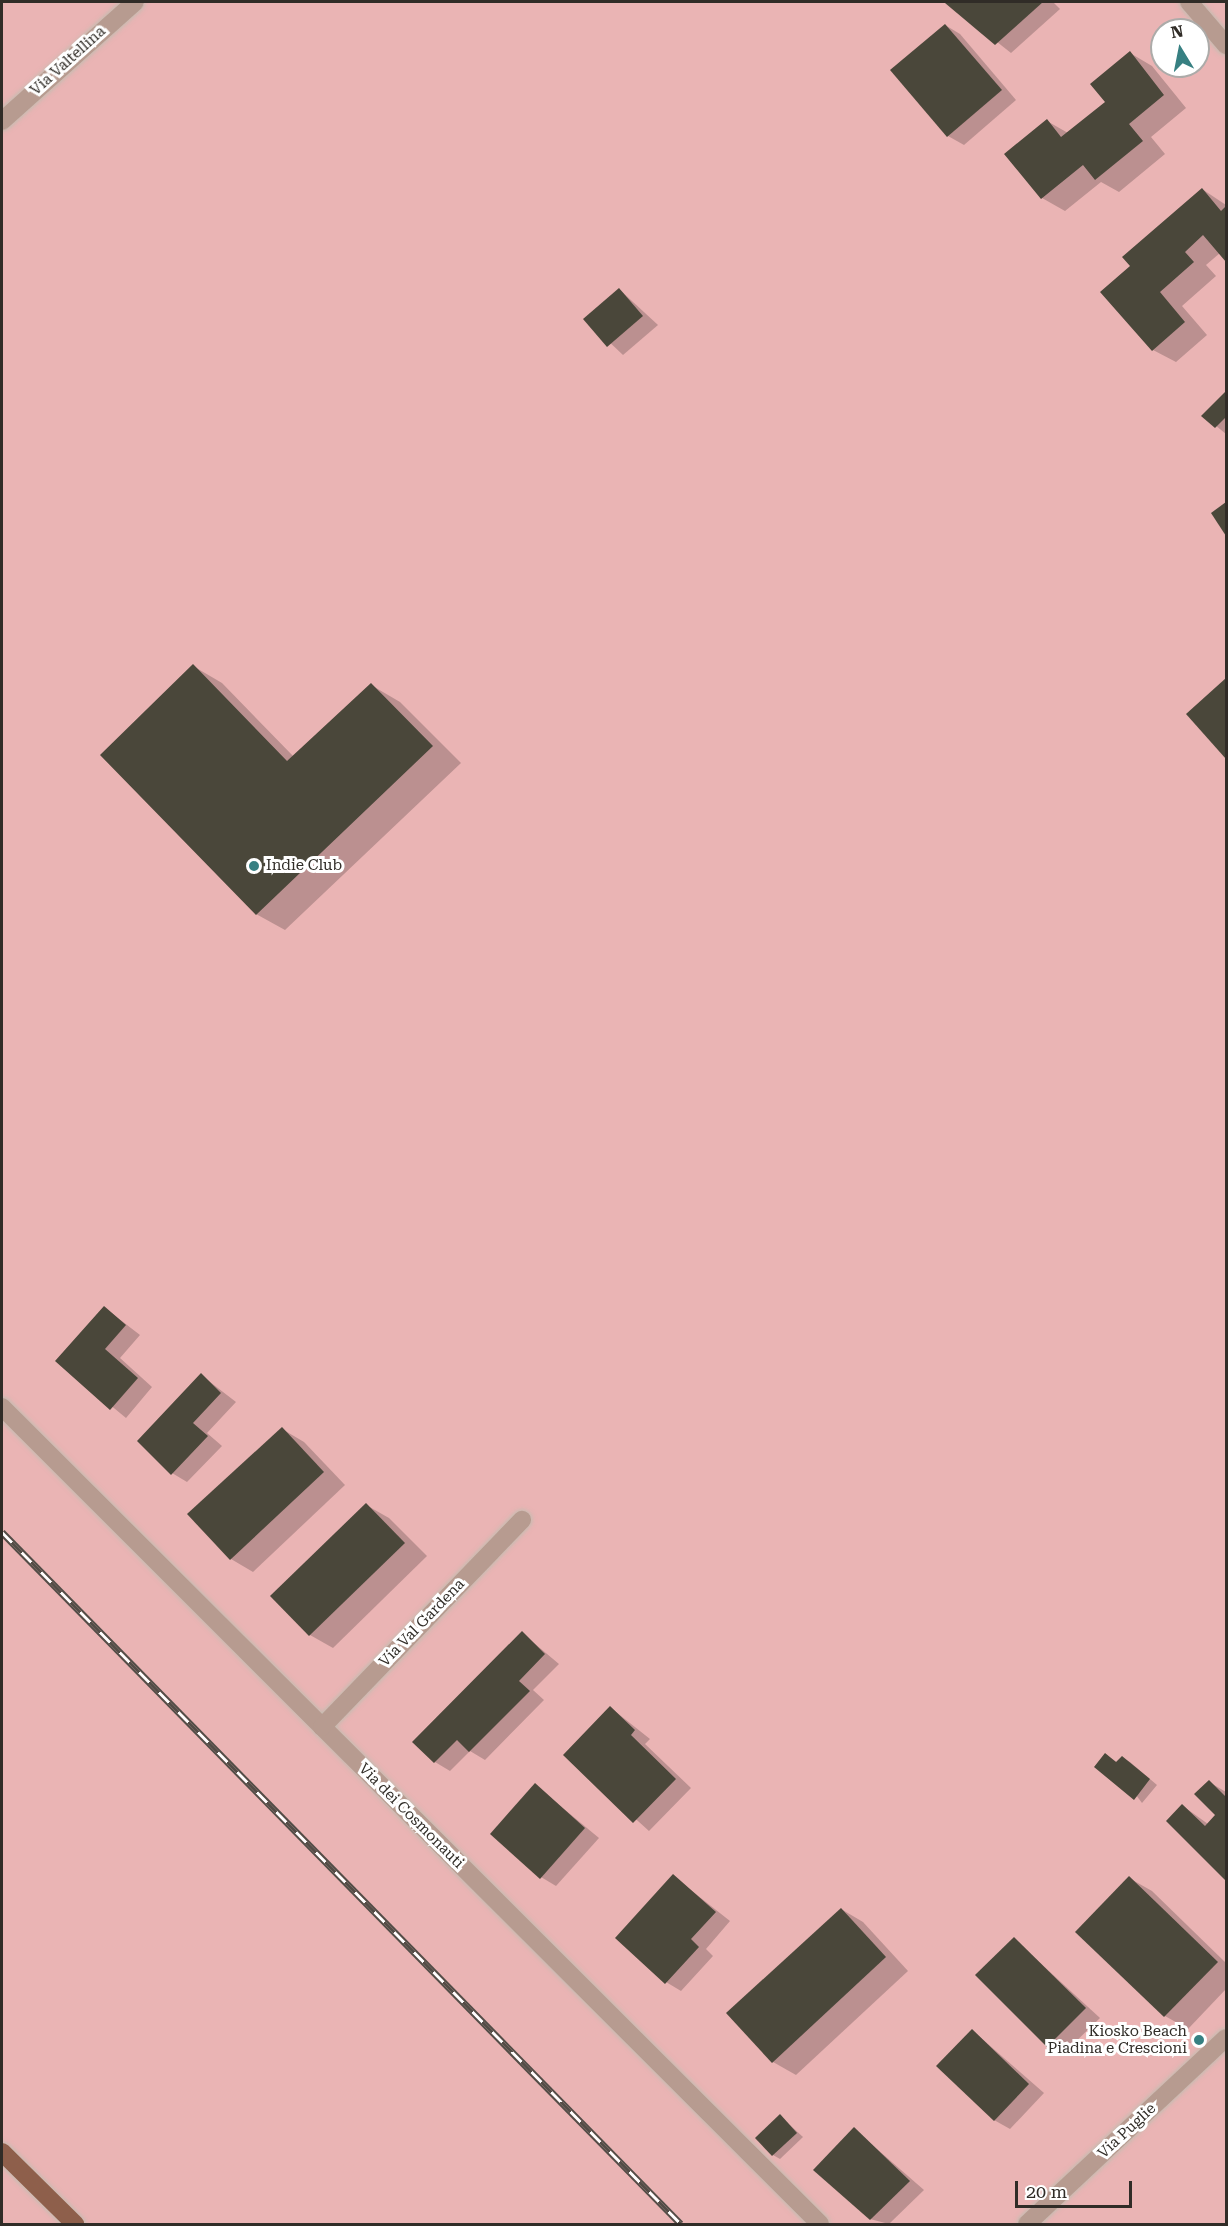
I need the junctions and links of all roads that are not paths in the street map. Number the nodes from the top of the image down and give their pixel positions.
1 (135, 2) edge
2 (1189, 2) edge
3 (1227, 45) edge
4 (2, 121) edge
5 (2, 1407) edge
6 (522, 1520) dead end
7 (322, 1727) junction
8 (1227, 2038) edge
9 (2, 2152) edge
10 (75, 2224) edge
11 (820, 2224) edge
12 (1027, 2224) edge

1 - 4 street, Via Valtellina
2 - 3 street
5 - 7 street, Via dei Cosmonauti
6 - 7 street, Via Val Gardena
7 - 11 street, Via dei Cosmonauti
8 - 12 street, Via Puglie
9 - 10 main road

